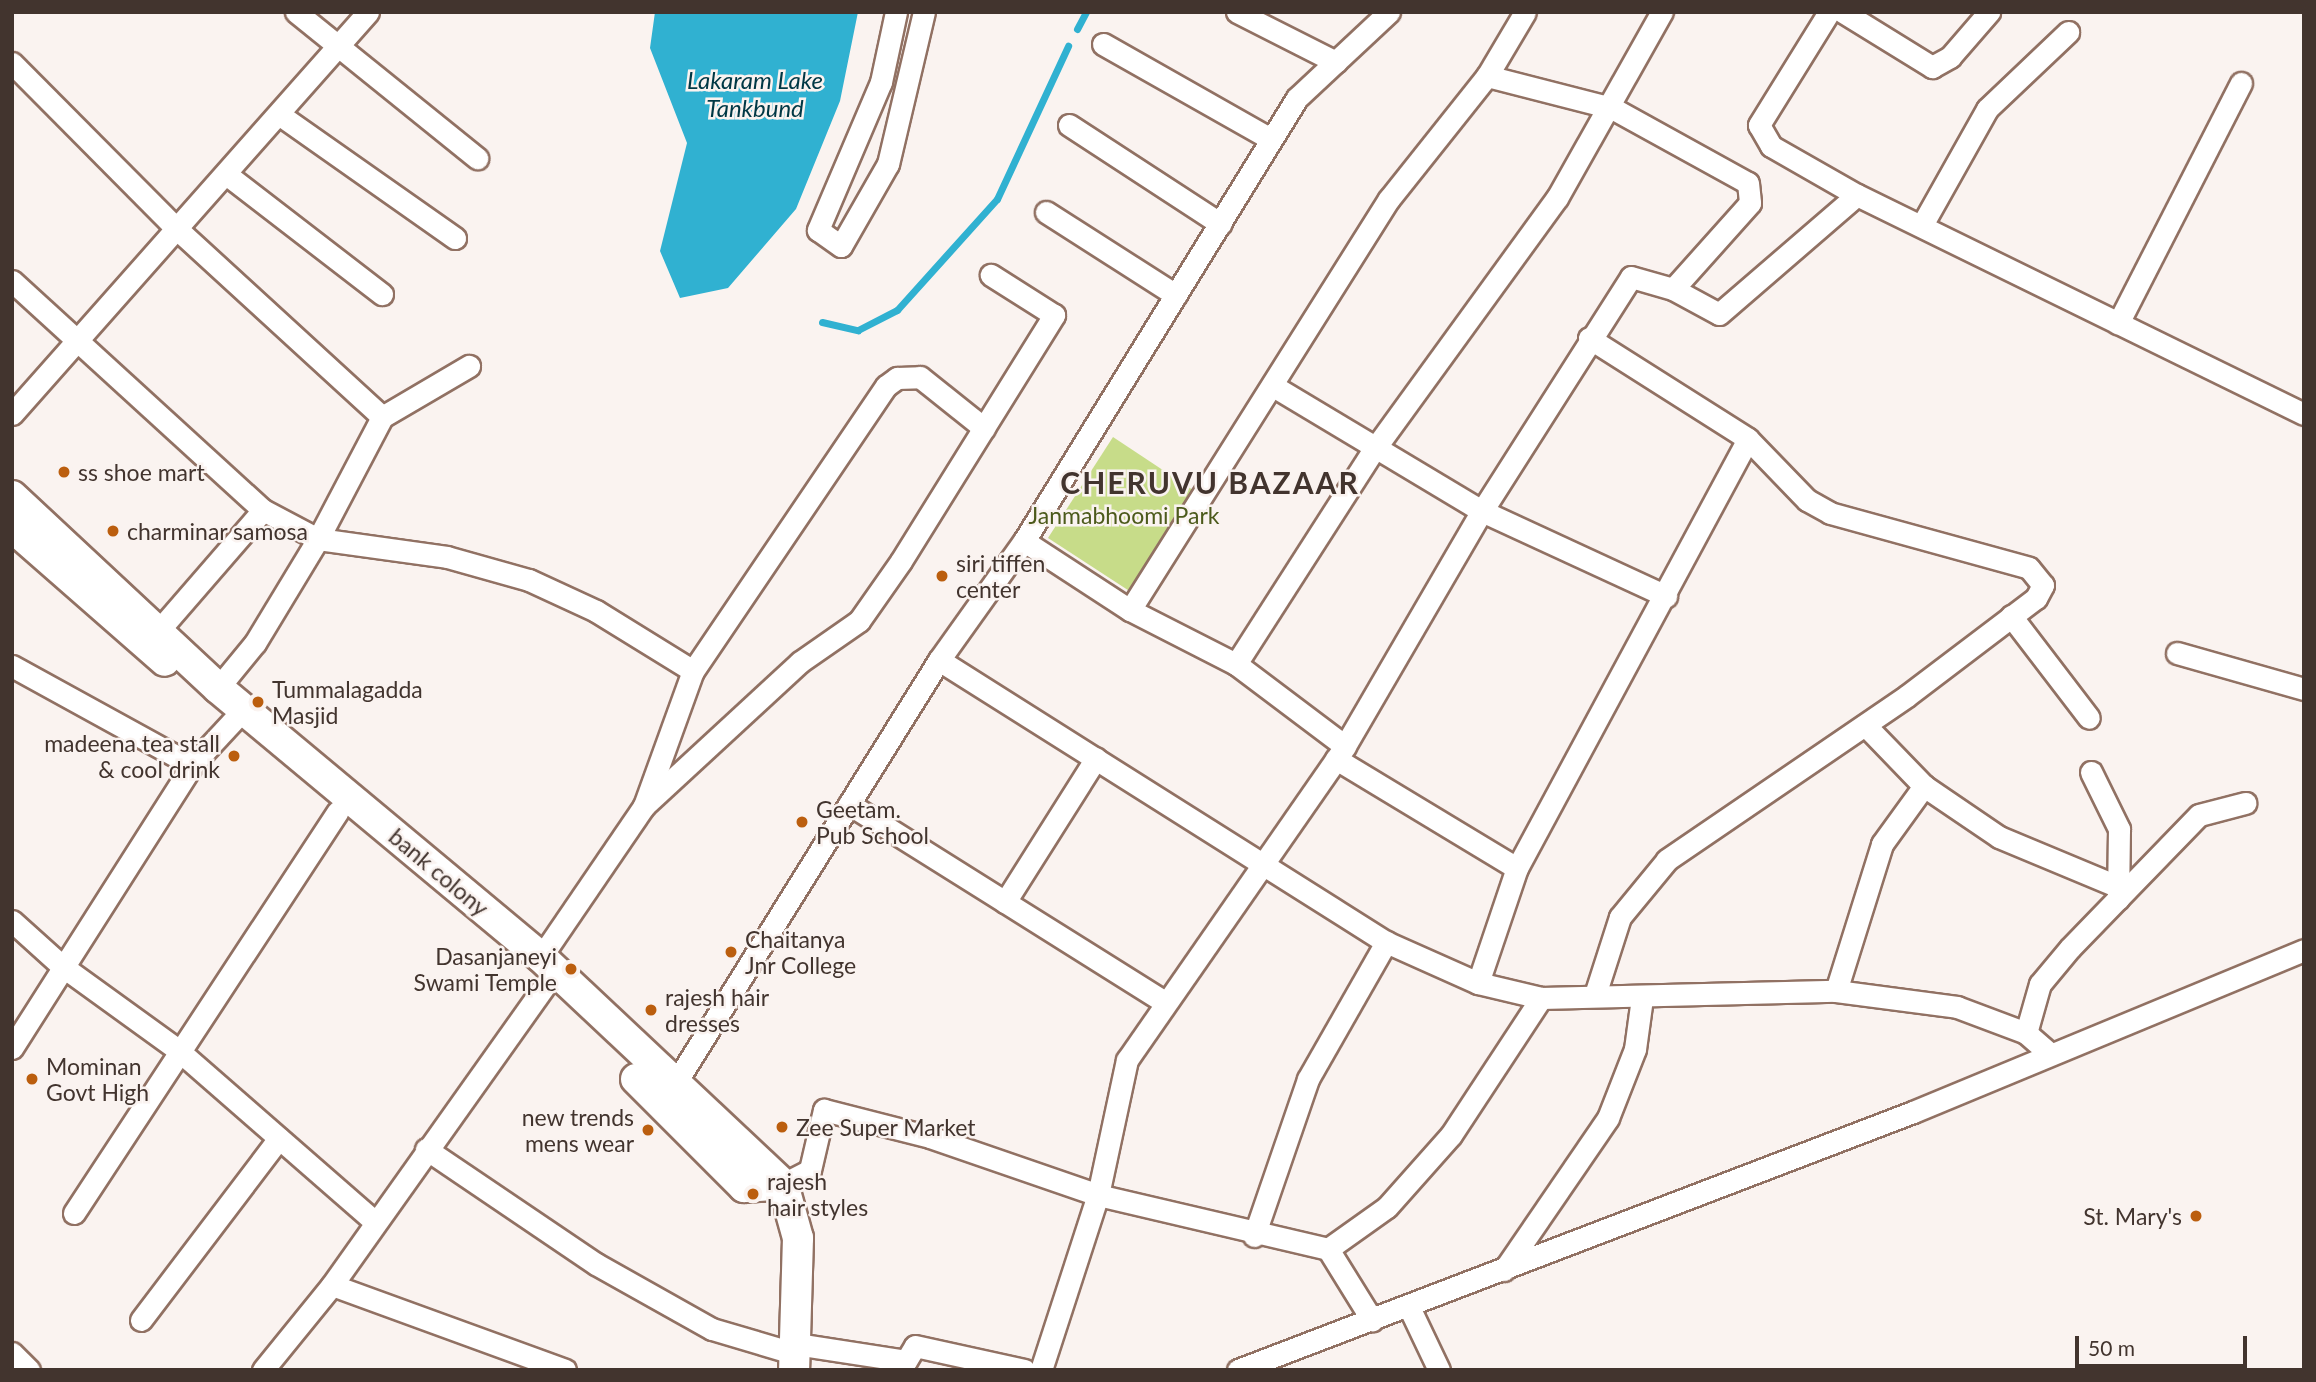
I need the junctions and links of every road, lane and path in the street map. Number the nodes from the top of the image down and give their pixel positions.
1 (296, 12) edge
2 (368, 12) edge
3 (896, 12) edge
4 (924, 12) edge
5 (1237, 12) edge
6 (1389, 12) edge
7 (1525, 12) edge
8 (1662, 12) edge
9 (1829, 12) edge
10 (1843, 12) edge
11 (1989, 12) edge
12 (2068, 32) dead end
13 (1103, 44) dead end
14 (339, 47) junction
15 (1336, 62) junction
16 (12, 63) edge
17 (1487, 76) junction
18 (2241, 83) dead end
19 (1612, 108) junction
20 (280, 115) junction
21 (1069, 125) dead end
22 (1271, 139) junction
23 (477, 158) dead end
24 (226, 174) junction
25 (1857, 195) junction
26 (1046, 212) dead end
27 (1221, 224) junction
28 (1922, 225) junction
29 (177, 229) junction
30 (455, 239) dead end
31 (991, 275) dead end
32 (12, 281) edge
33 (1673, 289) junction
34 (382, 294) dead end
35 (1176, 295) junction
36 (2118, 323) junction
37 (80, 338) junction
38 (1589, 338) junction
39 (468, 366) dead end
40 (1273, 386) junction
41 (12, 414) edge
42 (2304, 414) edge
43 (382, 417) junction
44 (984, 428) junction
45 (1748, 439) junction
46 (1373, 452) junction
47 (12, 496) edge
48 (262, 510) junction
49 (1482, 511) junction
50 (12, 527) edge
51 (318, 540) junction
52 (1024, 541) junction
53 (1666, 596) junction
54 (1130, 610) junction
55 (2011, 616) junction
56 (160, 629) junction
57 (2177, 653) dead end
58 (939, 660) junction
59 (1236, 664) junction
60 (12, 666) edge
61 (693, 671) junction
62 (218, 688) junction
63 (2304, 689) edge
64 (238, 715) junction
65 (2089, 718) dead end
66 (1865, 725) junction
67 (1340, 752) junction
68 (1096, 758) junction
69 (192, 765) junction
70 (2091, 772) dead end
71 (1924, 786) junction
72 (2245, 803) dead end
73 (849, 804) junction
74 (644, 806) junction
75 (337, 812) junction
76 (1265, 865) junction
77 (1517, 868) junction
78 (2118, 895) junction
79 (1005, 902) junction
80 (12, 921) edge
81 (1387, 942) junction
82 (2304, 950) edge
83 (62, 966) junction
84 (546, 971) junction
85 (1478, 982) junction
86 (1836, 991) junction
87 (1595, 995) junction
88 (1642, 998) junction
89 (1541, 999) junction
90 (1166, 1003) junction
91 (2026, 1033) junction
92 (12, 1048) edge
93 (178, 1050) junction
94 (2048, 1052) junction
95 (673, 1087) junction
96 (279, 1138) junction
97 (426, 1149) junction
98 (783, 1184) junction
99 (1098, 1195) junction
100 (74, 1213) dead end
101 (374, 1221) junction
102 (1254, 1236) junction
103 (1328, 1249) junction
104 (1503, 1271) junction
105 (332, 1285) junction
106 (1409, 1307) junction
107 (141, 1320) dead end
108 (1372, 1320) junction
109 (12, 1353) edge
110 (794, 1356) edge
111 (551, 1367) edge
112 (29, 1370) edge
113 (263, 1370) edge
114 (1024, 1370) edge
115 (1041, 1370) edge
116 (1238, 1370) edge
117 (1439, 1370) edge

1 - 14 street
2 - 14 street
3 - 4 street
5 - 15 street
6 - 15 street
7 - 17 street
8 - 19 street
9 - 25 street
10 - 11 street
12 - 28 street
13 - 22 street
14 - 20 street
14 - 23 street
15 - 22 street
16 - 29 street
17 - 19 street
17 - 40 street
18 - 36 street
19 - 33 street
19 - 46 street
20 - 24 street
20 - 30 street
21 - 27 street
22 - 27 street
24 - 29 street
24 - 34 street
25 - 28 street
25 - 33 street
26 - 35 street
27 - 35 street
28 - 36 street
29 - 37 street
29 - 43 street
31 - 44 street
32 - 37 street
33 - 38 street
35 - 52 street
36 - 42 street
37 - 41 street
37 - 48 street
38 - 45 street
38 - 49 street
39 - 43 street
40 - 46 street
40 - 54 street
43 - 51 street
44 - 61 street
44 - 74 street
45 - 53 street
45 - 55 street
46 - 49 street
46 - 59 street
47 - 56 main road, bank colony
48 - 51 street
48 - 56 street
49 - 53 street
49 - 67 street
50 - 64 main road
51 - 61 street
51 - 62 street
52 - 54 street
52 - 58 street
53 - 77 street
54 - 59 street
55 - 65 street
55 - 66 street
56 - 62 main road, bank colony
57 - 63 street
58 - 68 street
58 - 73 street
59 - 67 street
60 - 69 street
61 - 74 street
62 - 64 main road, bank colony
64 - 69 street
64 - 75 main road
64 - 84 main road, bank colony
66 - 71 street
66 - 87 street
67 - 76 street
67 - 77 street
68 - 76 street
68 - 79 street
69 - 83 street
70 - 78 street
71 - 78 street
71 - 86 street
72 - 78 street
73 - 79 street
73 - 95 street
74 - 84 street
75 - 84 main road
75 - 93 street
76 - 81 street
76 - 90 street
77 - 85 street
78 - 91 street
79 - 90 street
80 - 83 street
81 - 85 street
81 - 102 street
82 - 94 street
83 - 92 street
83 - 93 street
84 - 95 main road, bank colony
84 - 97 street
84 - 98 main road
85 - 89 street
86 - 88 street
86 - 91 street
87 - 88 street
87 - 89 street
88 - 104 street
89 - 103 street
90 - 99 street
91 - 94 street
93 - 96 street
93 - 100 street
94 - 104 street
95 - 98 main road, bank colony
96 - 101 street
96 - 107 street
97 - 101 street
97 - 110 street
98 - 99 street
98 - 110 main road
99 - 102 street
99 - 115 street
101 - 105 street
102 - 103 street
103 - 108 street
104 - 106 street
105 - 111 street
105 - 113 street
106 - 108 street
106 - 117 street
108 - 116 street
109 - 112 street
110 - 114 street

